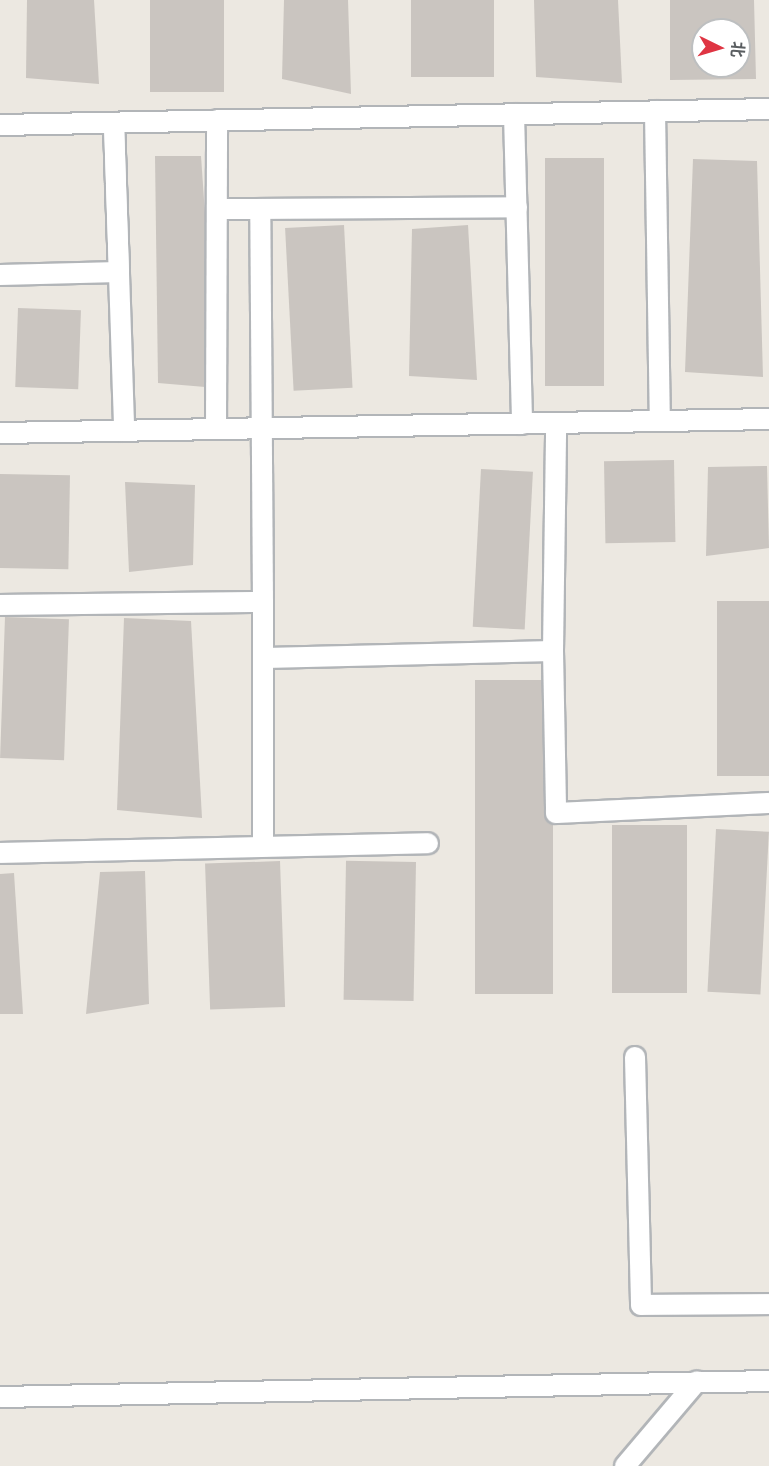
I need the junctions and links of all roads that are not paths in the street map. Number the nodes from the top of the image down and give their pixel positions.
1 (769, 109) edge
2 (655, 111) junction
3 (514, 114) junction
4 (217, 120) junction
5 (114, 123) junction
6 (0, 125) edge
7 (517, 207) junction
8 (217, 208) junction
9 (260, 209) junction
10 (118, 272) junction
11 (0, 275) edge
12 (769, 419) edge
13 (660, 421) junction
14 (556, 423) junction
15 (522, 424) junction
16 (260, 428) junction
17 (216, 429) junction
18 (124, 431) junction
19 (0, 433) edge
20 (263, 602) junction
21 (0, 605) edge
22 (553, 651) junction
23 (265, 658) junction
24 (769, 802) edge
25 (428, 843) dead end
26 (262, 846) junction
27 (0, 853) edge
28 (635, 1057) dead end
29 (769, 1304) edge
30 (697, 1381) junction
31 (769, 1381) edge
32 (0, 1397) edge
33 (625, 1466) edge

1 - 2 street
2 - 3 street
2 - 13 street
3 - 4 street
3 - 7 street
4 - 5 street
4 - 8 street
5 - 6 street
5 - 10 street
7 - 9 street
7 - 15 street
8 - 9 street
8 - 17 street
9 - 16 street
10 - 11 street
10 - 18 street
12 - 13 street
13 - 14 street
14 - 15 street
14 - 22 street
15 - 16 street
16 - 17 street
16 - 20 street
17 - 18 street
18 - 19 street
20 - 21 street
20 - 23 street
22 - 23 street
22 - 24 street
23 - 26 street
25 - 26 street
26 - 27 street
28 - 29 street
30 - 31 street
30 - 32 street
30 - 33 street

